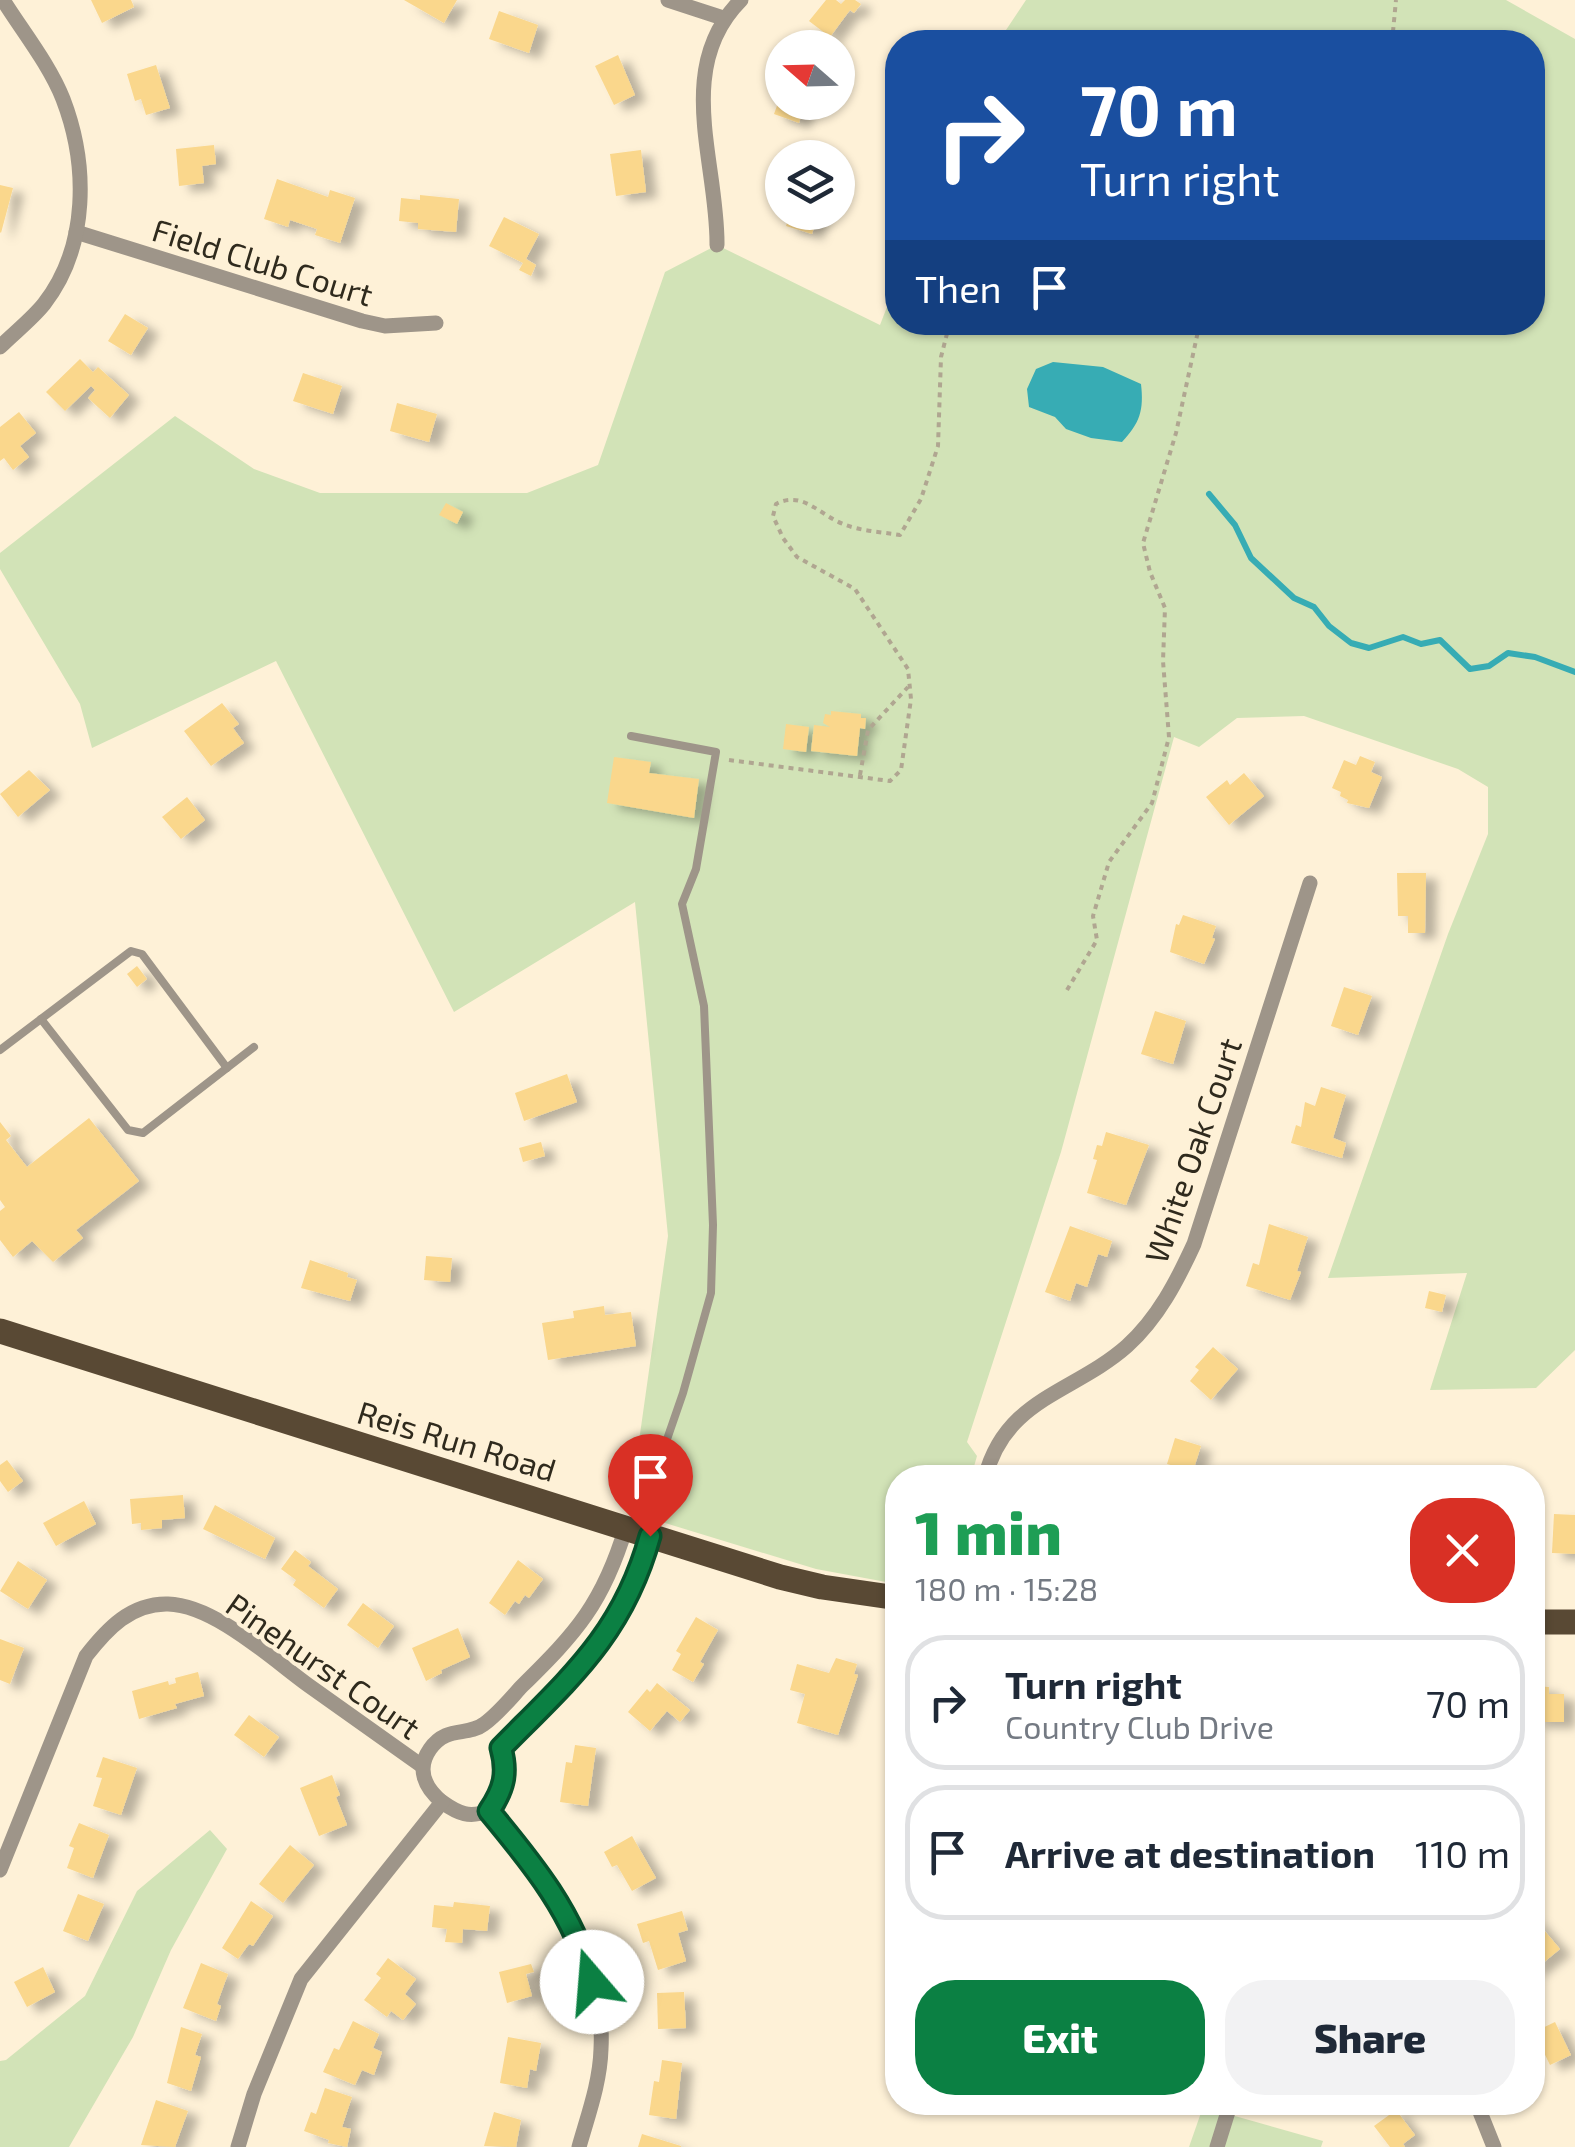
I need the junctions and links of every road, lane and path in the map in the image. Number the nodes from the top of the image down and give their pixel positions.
1 (3, 0) edge
2 (668, 0) edge
3 (742, 0) edge
4 (1396, 0) edge
5 (723, 18) junction
6 (1393, 30) edge
7 (76, 232) junction
8 (717, 245) dead end
9 (436, 323) dead end
10 (947, 335) edge
11 (1197, 335) edge
12 (0, 347) edge
13 (910, 686) junction
14 (631, 736) dead end
15 (715, 758) junction
16 (860, 775) junction
17 (1310, 884) dead end
18 (1067, 990) dead end
19 (41, 1019) junction
20 (254, 1047) dead end
21 (0, 1050) edge
22 (228, 1068) junction
23 (0, 1331) edge
24 (988, 1465) edge
25 (637, 1531) junction
26 (885, 1596) edge
27 (1545, 1622) edge
28 (1575, 1622) edge
29 (480, 1728) junction
30 (501, 1748) junction
31 (422, 1766) junction
32 (442, 1802) junction
33 (489, 1811) junction
34 (0, 1870) edge
35 (1228, 2115) edge
36 (1481, 2115) edge
37 (238, 2147) edge
38 (579, 2147) edge
39 (1217, 2147) edge
40 (1494, 2147) edge

1 - 7 street
2 - 5 street
3 - 5 street
4 - 6 path
5 - 8 street
7 - 9 street, Field Club Court
7 - 12 street
10 - 13 path
11 - 18 path
13 - 16 path
13 - 16 path
14 - 15 lane
15 - 16 path
15 - 25 lane
17 - 24 street, White Oak Court
19 - 21 lane
19 - 22 lane
19 - 22 lane
20 - 22 lane
23 - 25 main road, Reis Run Road
25 - 26 main road, Reis Run Road
25 - 29 street
25 - 30 street
27 - 28 main road
29 - 30 street
29 - 31 street
30 - 33 street
31 - 32 street
31 - 34 street, Pinehurst Court
32 - 33 street
32 - 37 street
33 - 38 street
35 - 39 street
36 - 40 street

